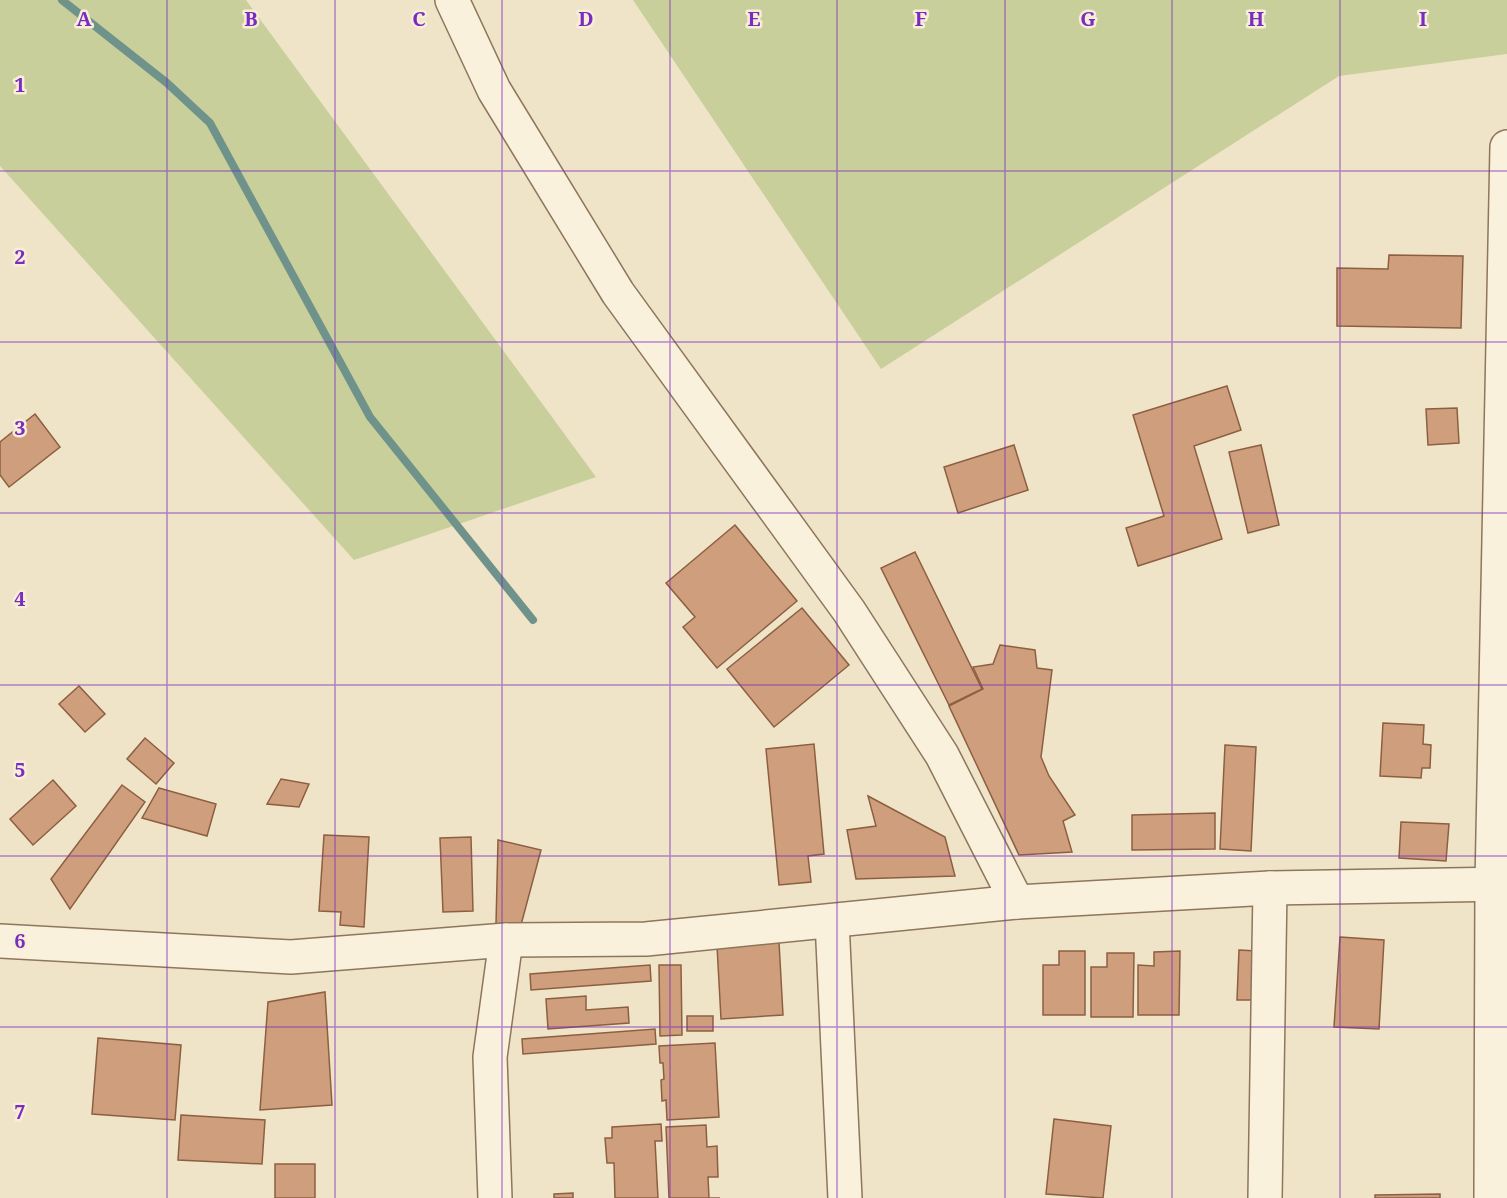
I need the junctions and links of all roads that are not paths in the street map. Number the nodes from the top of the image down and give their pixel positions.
1 (452, 0) edge
2 (1507, 147) edge
3 (1507, 194) edge
4 (1500, 883) edge
5 (1270, 888) junction
6 (1017, 902) junction
7 (831, 921) junction
8 (506, 940) junction
9 (0, 941) edge
10 (495, 1198) edge
11 (845, 1198) edge
12 (1265, 1198) edge
13 (1491, 1198) edge

1 - 6 street
2 - 3 street
3 - 4 street
4 - 5 street
4 - 13 street
5 - 6 street
5 - 12 street
6 - 7 street
7 - 8 street
7 - 11 street
8 - 9 street
8 - 10 street

